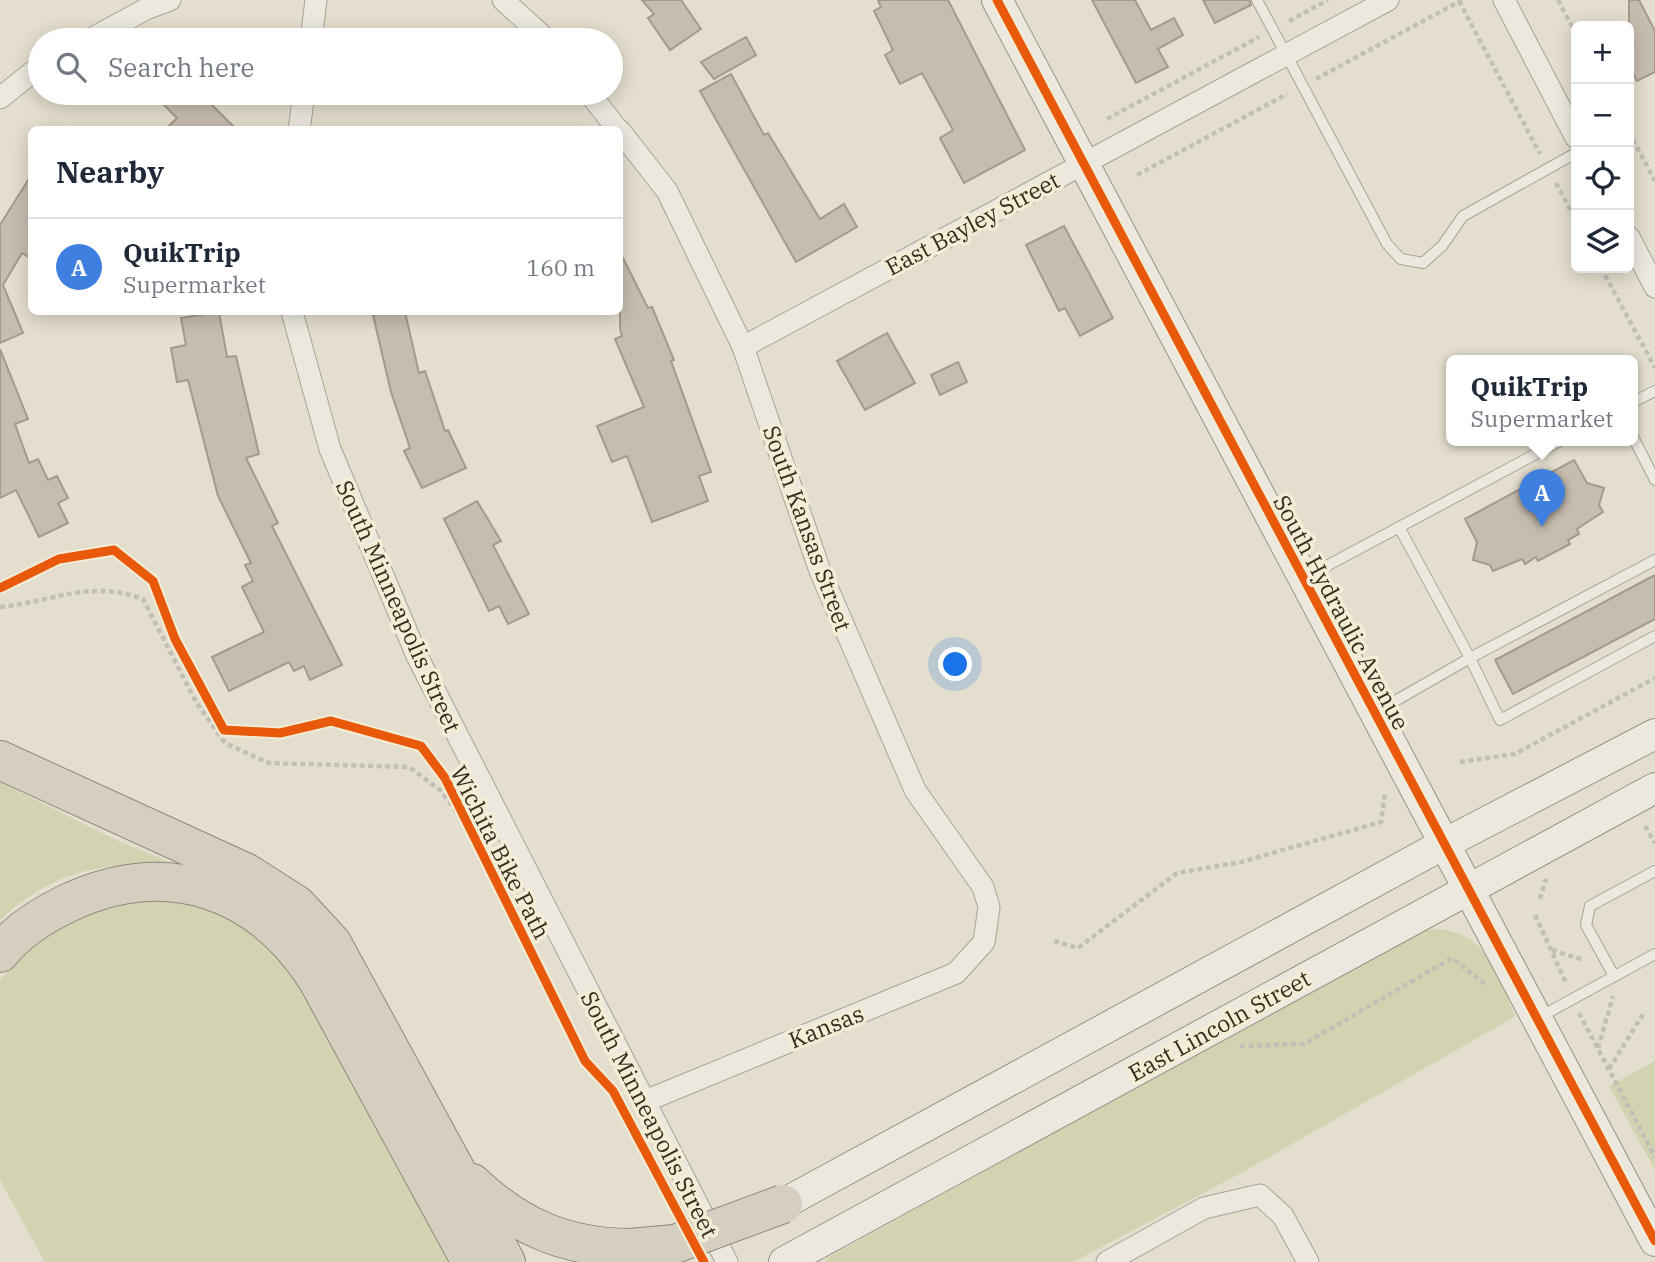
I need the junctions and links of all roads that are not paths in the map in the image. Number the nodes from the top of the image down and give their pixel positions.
1 (170, 0) edge
2 (316, 0) edge
3 (503, 0) edge
4 (997, 0) edge
5 (1257, 0) edge
6 (1388, 0) edge
7 (1503, 0) edge
8 (111, 28) edge
9 (312, 28) edge
10 (534, 28) edge
11 (1287, 54) junction
12 (28, 76) edge
13 (0, 98) edge
14 (302, 105) edge
15 (599, 105) edge
16 (300, 126) edge
17 (616, 126) edge
18 (1571, 129) edge
19 (623, 135) edge
20 (1571, 156) edge
21 (1083, 163) junction
22 (1634, 247) edge
23 (1655, 287) edge
24 (293, 315) edge
25 (743, 347) junction
26 (1655, 391) edge
27 (1638, 400) edge
28 (1551, 446) edge
29 (1638, 446) edge
30 (1655, 480) edge
31 (1399, 527) junction
32 (1655, 560) edge
33 (1303, 579) junction
34 (1655, 636) edge
35 (1470, 658) junction
36 (1373, 713) junction
37 (1655, 734) edge
38 (0, 760) edge
39 (1655, 788) edge
40 (1444, 844) junction
41 (1655, 871) edge
42 (1468, 889) junction
43 (987, 928) joint
44 (0, 953) edge
45 (1655, 954) edge
46 (1614, 976) junction
47 (1537, 1019) junction
48 (643, 1102) junction
49 (452, 1163) junction
50 (440, 1204) junction
51 (783, 1204) joint
52 (1655, 1241) edge
53 (457, 1262) edge
54 (471, 1262) edge
55 (506, 1262) edge
56 (727, 1262) edge
57 (784, 1262) edge
58 (1108, 1262) edge
59 (1308, 1262) edge

1 - 8 street
2 - 9 street
3 - 10 street
4 - 21 street, South Hydraulic Avenue
5 - 11 lane
6 - 11 street, East Bayley Street
7 - 18 street
11 - 20 lane
11 - 21 street, East Bayley Street
12 - 13 street
14 - 16 street
15 - 17 street, South Kansas Street
19 - 25 street, South Kansas Street
21 - 25 street, East Bayley Street
21 - 33 street, South Hydraulic Avenue
22 - 23 street
24 - 48 street, South Minneapolis Street
25 - 43 street, South Kansas Street
26 - 27 lane
28 - 31 lane
29 - 30 lane
31 - 33 lane
31 - 35 lane
32 - 35 lane
33 - 36 street, South Hydraulic Avenue
34 - 35 lane
35 - 36 lane
36 - 40 street, South Hydraulic Avenue
37 - 40 street
38 - 49 highway
39 - 42 street, East Lincoln Street
40 - 42 street, South Hydraulic Avenue
40 - 51 street
41 - 46 lane
42 - 47 street, South Hydraulic Avenue
42 - 57 street, East Lincoln Street
43 - 48 street, Kansas
44 - 50 highway
45 - 46 lane
46 - 47 lane
47 - 52 street, South Hydraulic Avenue
48 - 56 street, South Minneapolis Street
49 - 51 highway, bridge
49 - 55 highway
50 - 53 highway
50 - 54 highway
58 - 59 street

